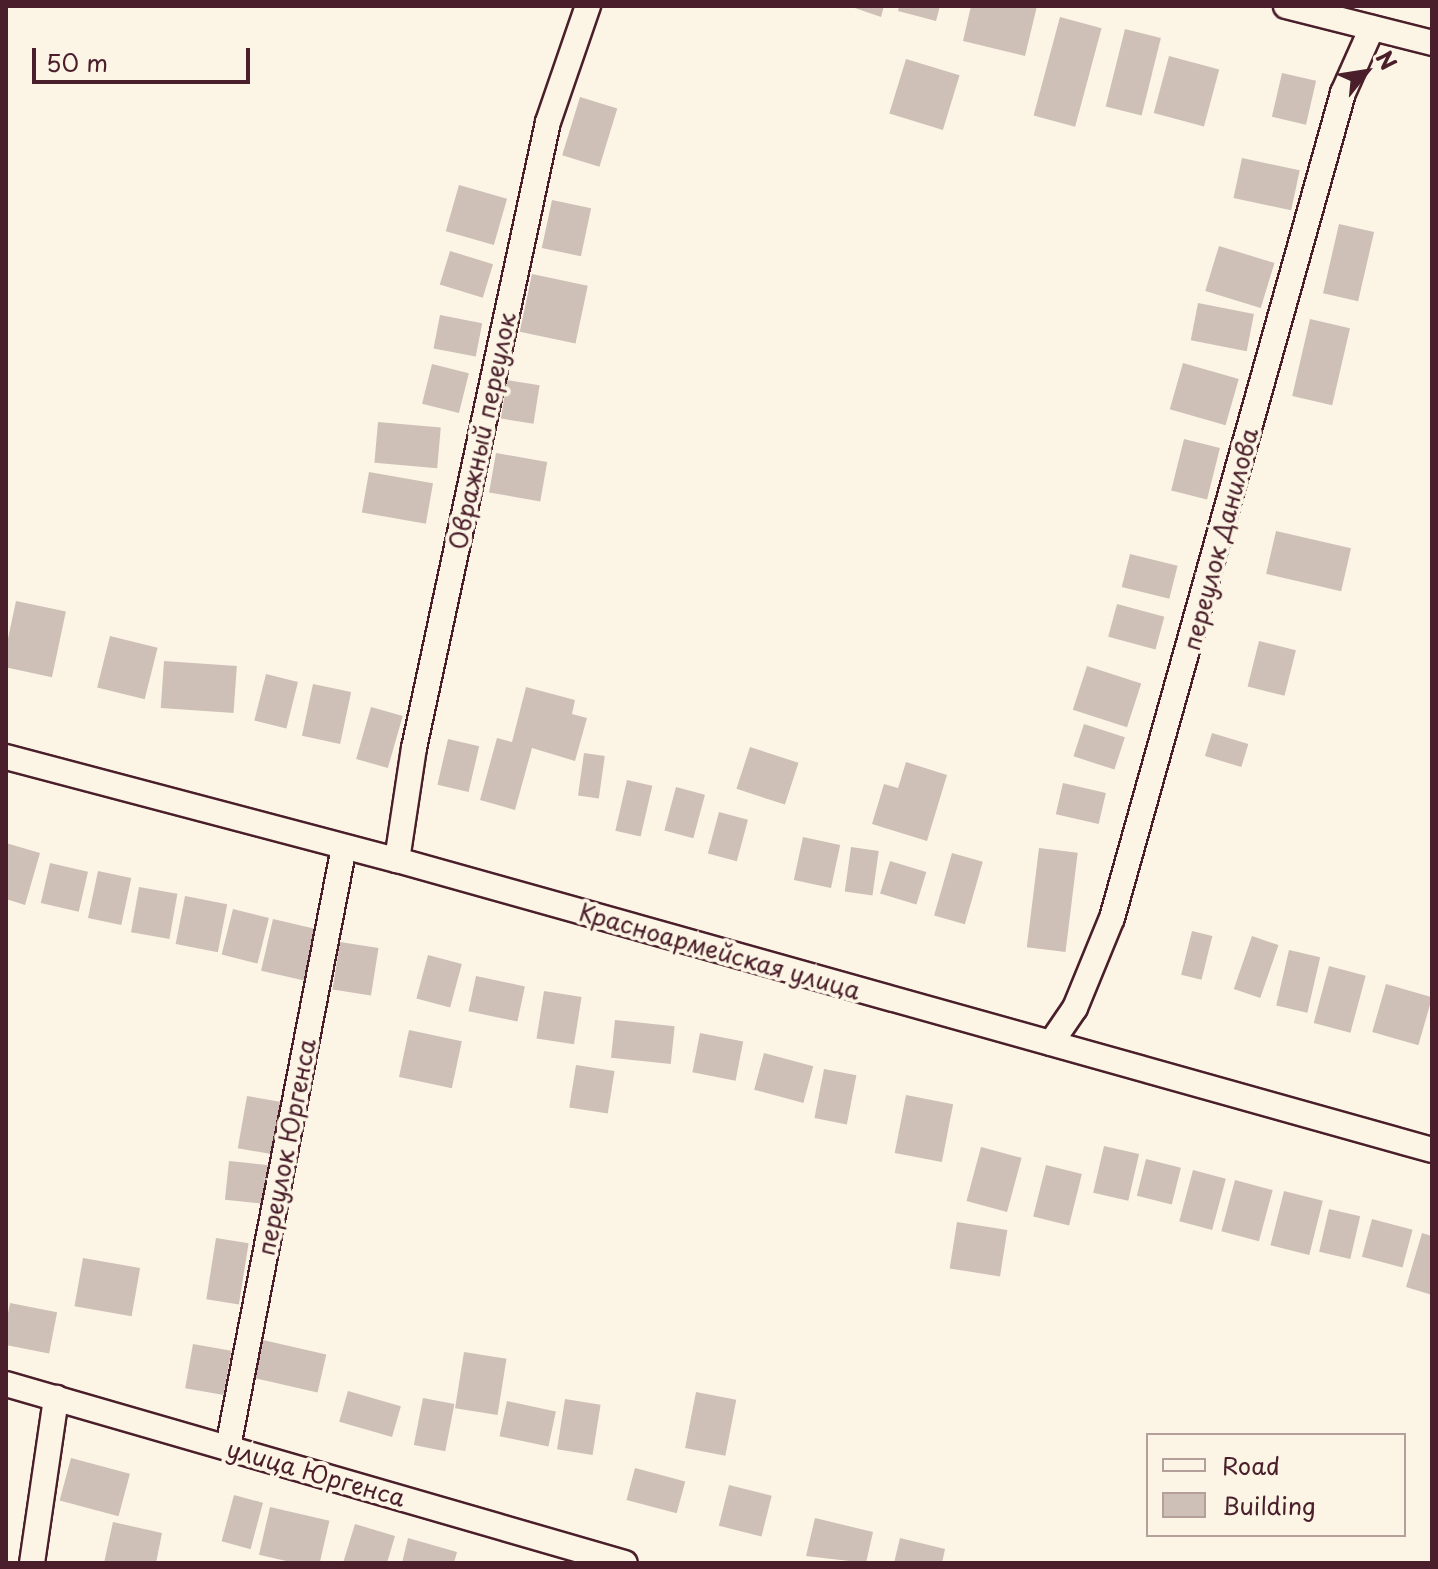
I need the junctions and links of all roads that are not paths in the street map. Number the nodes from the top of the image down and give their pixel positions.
1 (588, 6) edge
2 (1286, 6) edge
3 (1372, 28) junction
4 (1432, 43) edge
5 (6, 757) edge
6 (344, 847) junction
7 (397, 860) junction
8 (1051, 1043) junction
9 (1432, 1150) edge
10 (6, 1384) edge
11 (56, 1398) junction
12 (228, 1447) junction
13 (32, 1563) edge
14 (625, 1563) edge

1 - 7 street, Овражный переулок
2 - 3 street
3 - 4 street
3 - 8 street, переулок Данилова
5 - 6 street, Красноармейская улица
6 - 7 street, Красноармейская улица
6 - 12 street, переулок Юргенса
7 - 8 street, Красноармейская улица
8 - 9 street, Красноармейская улица
10 - 11 street, улица Юргенса
11 - 12 street, улица Юргенса
11 - 13 street
12 - 14 street, улица Юргенса

